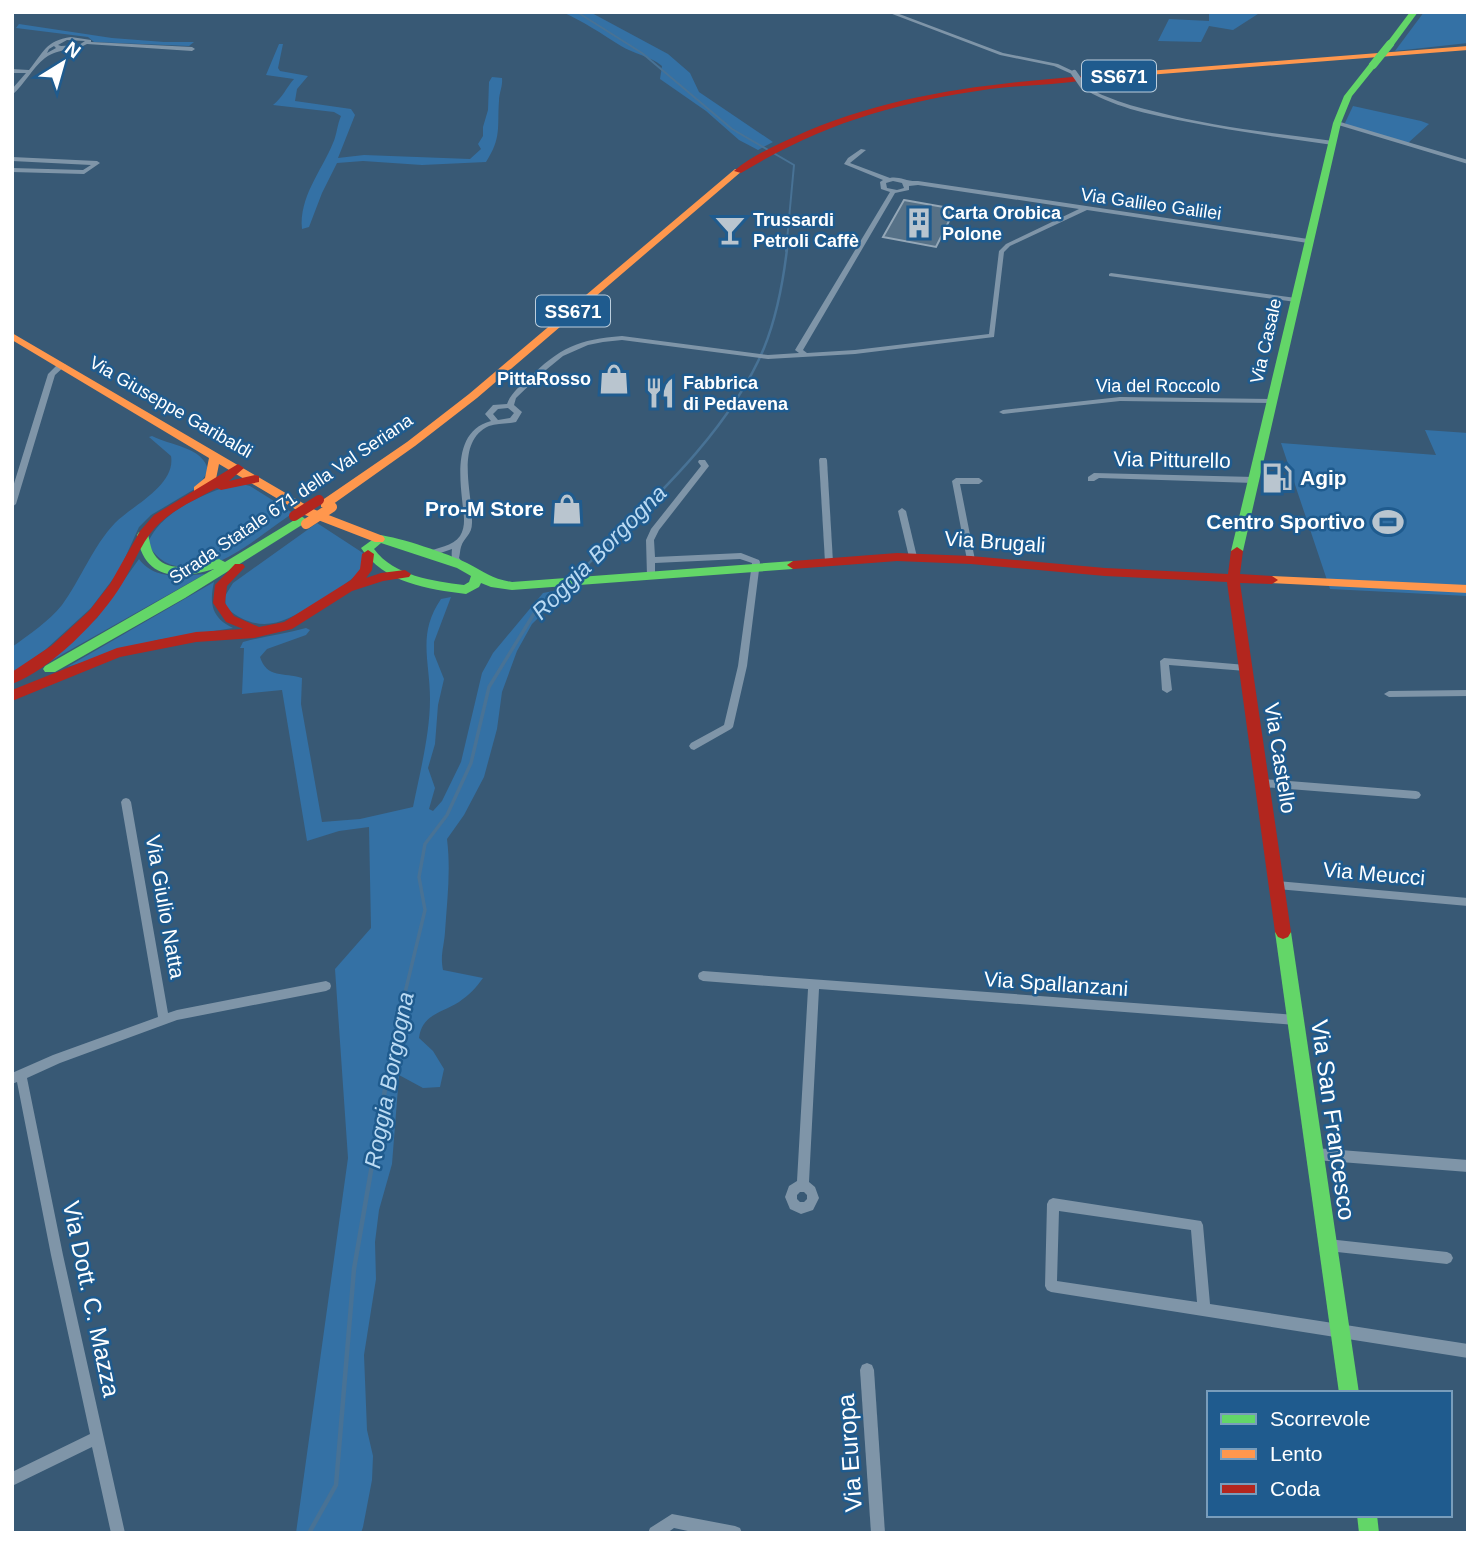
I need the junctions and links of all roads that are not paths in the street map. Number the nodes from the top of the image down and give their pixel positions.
1 (889, 12) edge
2 (1414, 12) edge
3 (87, 43) junction
4 (59, 45) junction
5 (1468, 48) edge
6 (192, 49) dead end
7 (12, 71) edge
8 (31, 72) junction
9 (12, 93) edge
10 (1339, 118) junction
11 (1332, 144) junction
12 (863, 150) dead end
13 (12, 159) edge
14 (32, 159) junction
15 (1468, 162) edge
16 (12, 170) edge
17 (23, 170) junction
18 (889, 180) junction
19 (907, 184) junction
20 (893, 192) junction
21 (1086, 208) junction
22 (1308, 241) junction
23 (1111, 275) dead end
24 (1296, 300) junction
25 (12, 337) edge
26 (805, 355) junction
27 (62, 365) junction
28 (1272, 401) junction
29 (510, 406) junction
30 (1003, 412) dead end
31 (495, 421) junction
32 (215, 455) junction
33 (823, 460) dead end
34 (702, 461) dead end
35 (237, 468) junction
36 (255, 479) junction
37 (1091, 479) dead end
38 (1254, 480) junction
39 (979, 481) dead end
40 (211, 484) junction
41 (12, 504) edge
42 (902, 511) dead end
43 (303, 518) junction
44 (143, 535) junction
45 (457, 544) junction
46 (371, 547) junction
47 (429, 554) junction
48 (913, 558) junction
49 (650, 560) junction
50 (971, 560) junction
51 (829, 562) junction
52 (461, 565) junction
53 (755, 568) junction
54 (405, 574) junction
55 (477, 576) junction
56 (651, 576) junction
57 (1233, 579) junction
58 (586, 581) joint
59 (512, 586) junction
60 (1468, 589) edge
61 (466, 590) junction
62 (341, 593) junction
63 (270, 630) junction
64 (1246, 668) junction
65 (12, 679) edge
66 (12, 688) edge
67 (1167, 690) dead end
68 (1468, 693) edge
69 (1389, 694) dead end
70 (12, 696) edge
71 (694, 746) dead end
72 (1263, 783) junction
73 (1416, 795) dead end
74 (126, 802) dead end
75 (1274, 854) joint
76 (1277, 885) junction
77 (1468, 902) edge
78 (703, 976) dead end
79 (814, 985) junction
80 (326, 986) dead end
81 (164, 1020) junction
82 (1296, 1020) junction
83 (17, 1077) edge
84 (1315, 1154) junction
85 (1468, 1166) edge
86 (803, 1186) dead end
87 (1328, 1245) junction
88 (1447, 1258) dead end
89 (1204, 1310) junction
90 (1340, 1330) junction
91 (1468, 1351) edge
92 (867, 1370) dead end
93 (1349, 1391) edge
94 (97, 1438) junction
95 (12, 1479) edge
96 (118, 1533) edge
97 (655, 1533) edge
98 (736, 1533) edge
99 (878, 1533) edge

1 - 11 street, bridge
2 - 10 main road, Via Casale, bridge
3 - 4 street
3 - 4 street
3 - 6 street
4 - 8 street
5 - 43 main road, Strada Statale 671 della Val Seriana / SS671
7 - 8 street
8 - 9 street
10 - 11 main road, Via Casale
10 - 15 street
11 - 22 main road, Via Casale
12 - 18 street, Via Galileo Galilei
13 - 14 street
14 - 17 street
14 - 17 street
16 - 17 street
18 - 19 street, Via Galileo Galilei
18 - 20 street
19 - 20 street
19 - 21 street, Via Galileo Galilei
20 - 26 street
21 - 22 street, Via Galileo Galilei
21 - 26 street
22 - 24 main road, Via Casale
23 - 24 street
24 - 28 main road, Via Casale
25 - 27 main road, Via Giuseppe Garibaldi
26 - 29 street
27 - 32 main road, Via Giuseppe Garibaldi
27 - 41 street
28 - 30 street, Via del Roccolo
28 - 38 main road, Via Casale
29 - 31 street
29 - 31 street
31 - 45 street
32 - 35 main road, Via Giuseppe Garibaldi
32 - 40 main road
33 - 51 street
34 - 49 street
35 - 36 main road, Via Giuseppe Garibaldi
35 - 40 main road
36 - 40 main road
36 - 43 main road, Via Giuseppe Garibaldi
37 - 38 street, Via Pitturello
38 - 57 main road, Via Casale
39 - 50 street
40 - 44 main road
42 - 48 street
43 - 44 main road
43 - 46 main road, Via Giuseppe Garibaldi
43 - 63 main road
43 - 66 main road, Strada Statale 671 della Val Seriana / SS671
44 - 65 main road
45 - 47 street
45 - 52 street
46 - 47 main road, Via Giuseppe Garibaldi
46 - 54 main road, Via Giuseppe Garibaldi
46 - 62 main road
47 - 52 main road, Via Giuseppe Garibaldi
48 - 50 main road, Via Brugali
48 - 51 main road, Via Brugali
49 - 53 street, Via Brugali
49 - 56 street
50 - 57 main road, Via Brugali
51 - 53 main road, Via Brugali
52 - 55 main road, Via Giuseppe Garibaldi
53 - 56 main road, Via Brugali
53 - 71 street
54 - 61 main road, Via Giuseppe Garibaldi
54 - 62 main road
55 - 59 main road, Via Giuseppe Garibaldi
55 - 61 main road
56 - 58 main road, Via Brugali
57 - 60 main road, Via Brugali
57 - 64 main road, Via Castello
58 - 59 main road, Via Giuseppe Garibaldi
59 - 61 main road, Via Giuseppe Garibaldi
62 - 63 main road
63 - 70 main road
64 - 67 street
64 - 72 main road, Via Castello
68 - 69 street
72 - 73 street
72 - 75 main road, Via Castello
74 - 81 street, Via Giulio Natta
75 - 76 main road, Via San Francesco
76 - 77 street, Via Meucci
76 - 82 main road, Via San Francesco
78 - 79 street, Via Spallanzani
79 - 82 street, Via Spallanzani
79 - 86 street
80 - 81 street
81 - 83 street
82 - 84 main road, Via San Francesco
83 - 94 street, Via Dott. C. Mazza
84 - 85 street
84 - 87 main road, Via San Francesco
87 - 88 street
87 - 90 main road, Via San Francesco
89 - 89 street
89 - 90 street
90 - 91 street
90 - 93 main road, Via San Francesco
92 - 99 street, Via Europa
94 - 95 street
94 - 96 street, Via Dott. C. Mazza
97 - 98 street

